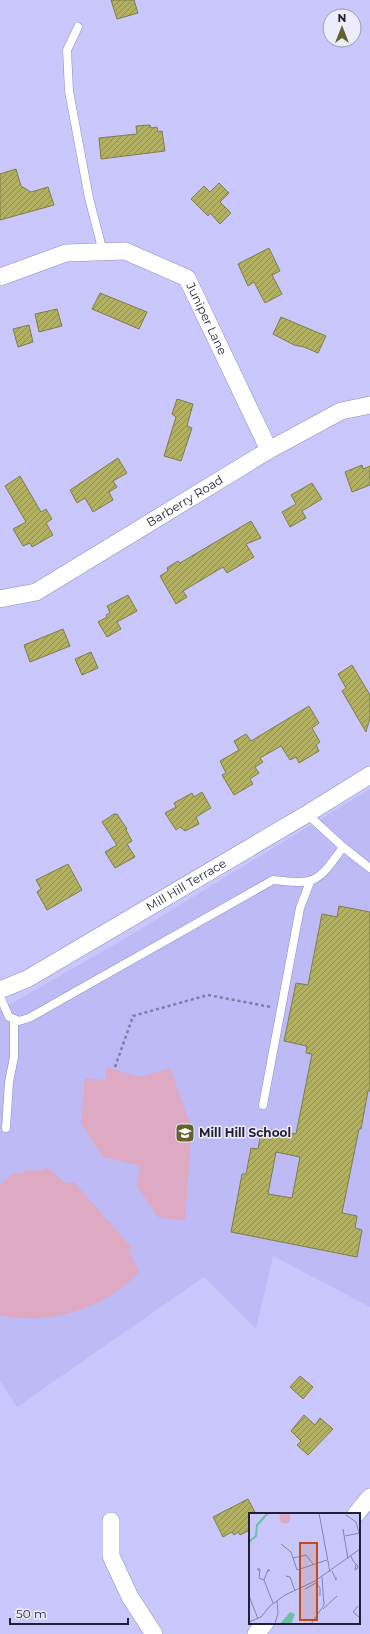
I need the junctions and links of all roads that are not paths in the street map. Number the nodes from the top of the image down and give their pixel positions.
1 (78, 28) dead end
2 (103, 252) junction
3 (0, 277) edge
4 (370, 405) edge
5 (268, 450) junction
6 (0, 599) edge
7 (370, 775) edge
8 (307, 814) junction
9 (343, 847) junction
10 (370, 868) edge
11 (310, 882) junction
12 (0, 990) edge
13 (0, 996) edge
14 (14, 1019) junction
15 (263, 1105) dead end
16 (6, 1128) dead end
17 (370, 1497) edge
18 (357, 1513) edge
19 (111, 1521) dead end
20 (264, 1624) edge
21 (154, 1634) edge
22 (256, 1634) edge

1 - 2 lane
2 - 3 street, Juniper Lane
2 - 5 street, Juniper Lane
4 - 5 street, Barberry Road
5 - 6 street, Barberry Road
7 - 8 street, Mill Hill Terrace
8 - 9 lane
8 - 12 street, Mill Hill Terrace
9 - 10 lane
9 - 11 lane
11 - 14 lane
11 - 15 lane
13 - 14 lane
14 - 16 lane
17 - 18 street
19 - 21 street
20 - 22 street

